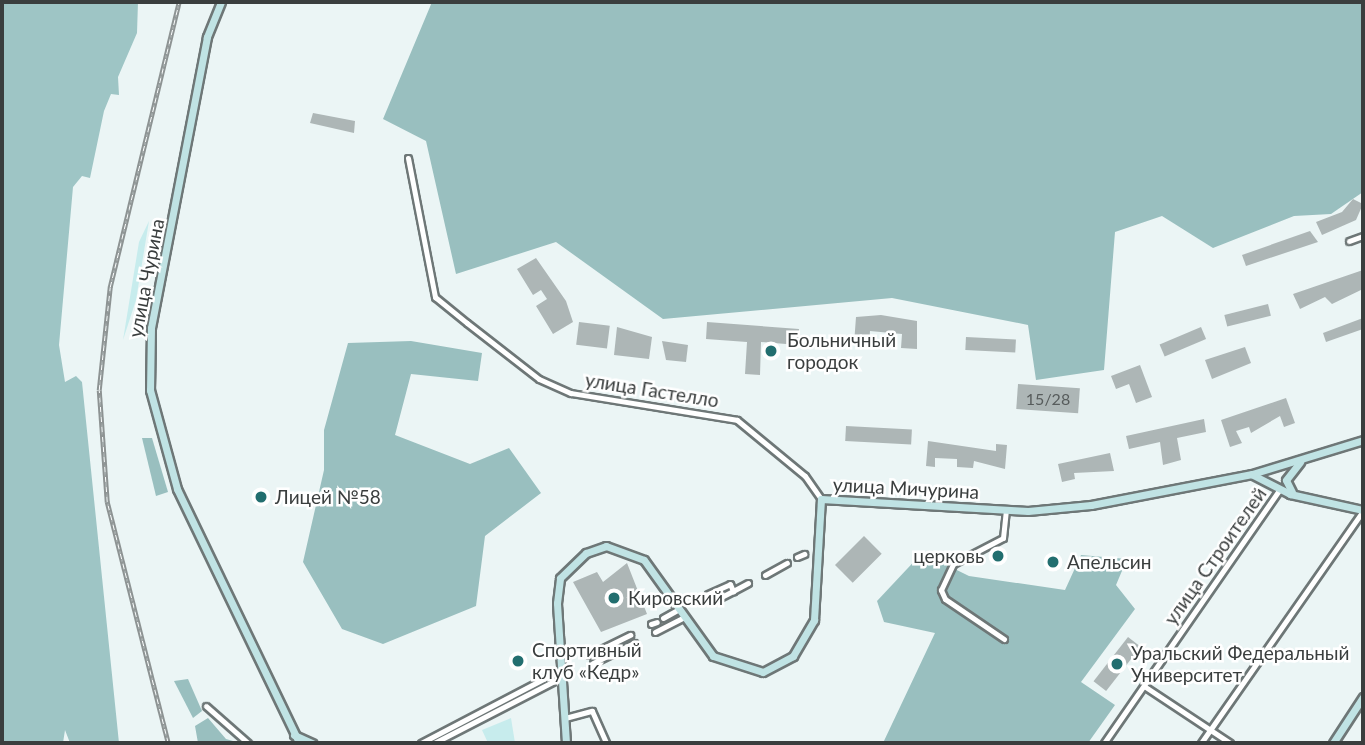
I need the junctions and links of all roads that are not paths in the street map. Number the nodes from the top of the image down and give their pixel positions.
1 (221, 2) edge
2 (408, 158) dead end
3 (1363, 236) edge
4 (1349, 241) dead end
5 (1363, 440) edge
6 (1300, 462) junction
7 (1252, 474) junction
8 (1280, 489) junction
9 (1296, 495) junction
10 (821, 499) junction
11 (1006, 509) junction
12 (1363, 511) edge
13 (804, 554) dead end
14 (797, 557) dead end
15 (787, 563) dead end
16 (765, 575) dead end
17 (748, 583) dead end
18 (733, 591) junction
19 (708, 594) dead end
20 (713, 601) dead end
21 (680, 609) junction
22 (684, 617) junction
23 (657, 621) dead end
24 (655, 632) dead end
25 (630, 635) dead end
26 (1004, 639) dead end
27 (634, 643) dead end
28 (589, 655) dead end
29 (593, 663) dead end
30 (1144, 686) junction
31 (1363, 697) edge
32 (206, 706) dead end
33 (565, 718) junction
34 (1210, 730) junction
35 (294, 734) junction
36 (248, 743) edge
37 (297, 743) edge
38 (312, 743) edge
39 (421, 743) edge
40 (434, 743) edge
41 (566, 743) edge
42 (607, 743) edge
43 (1104, 743) edge
44 (1201, 743) edge
45 (1230, 743) edge
46 (1333, 743) edge

1 - 35 street, улица Чурина
2 - 10 street, улица Гастелло
3 - 4 street
5 - 6 street, улица Мичурина
6 - 7 street, улица Мичурина
6 - 9 street
7 - 8 street
7 - 11 street, улица Мичурина
8 - 9 street
8 - 30 street, улица Строителей
9 - 12 street
10 - 11 street, улица Мичурина
10 - 22 street, улица Мичурина
11 - 26 street
12 - 34 street
13 - 14 street
15 - 16 street
17 - 18 street
18 - 19 street
18 - 20 street
21 - 22 street, улица Мичурина
21 - 23 street
21 - 33 street, улица Мичурина
22 - 24 street
25 - 28 street
27 - 29 street
30 - 34 street
30 - 43 street, улица Строителей
31 - 46 street
32 - 36 street
33 - 41 street, улица Мичурина
33 - 42 street
34 - 44 street
34 - 45 street
35 - 37 street, улица Чурина
35 - 38 street
39 - 40 street

